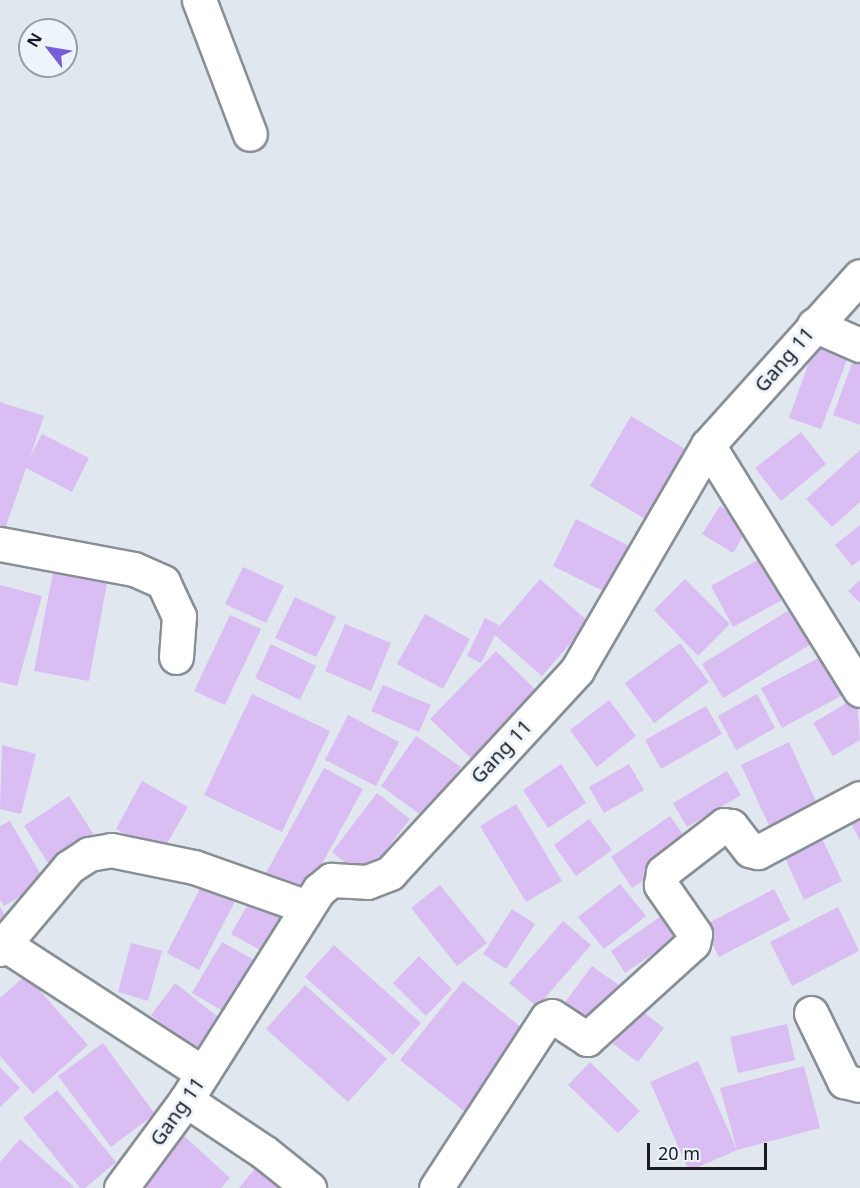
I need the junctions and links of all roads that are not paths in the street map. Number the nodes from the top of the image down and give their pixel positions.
1 (199, 0) edge
2 (250, 134) dead end
3 (860, 276) edge
4 (814, 325) junction
5 (860, 345) edge
6 (708, 445) junction
7 (0, 544) edge
8 (176, 657) dead end
9 (860, 690) edge
10 (860, 798) edge
11 (306, 907) junction
12 (2, 947) edge
13 (811, 1013) dead end
14 (860, 1085) edge
15 (194, 1086) junction
16 (121, 1188) edge
17 (309, 1188) edge
18 (436, 1188) edge

1 - 2 street
3 - 4 street, Gang 11
4 - 5 street
4 - 6 street, Gang 11
6 - 9 street
6 - 11 street, Gang 11
7 - 8 street
10 - 18 street
11 - 12 street
11 - 15 street, Gang 11
12 - 15 street
13 - 14 street
15 - 16 street, Gang 11
15 - 17 street

